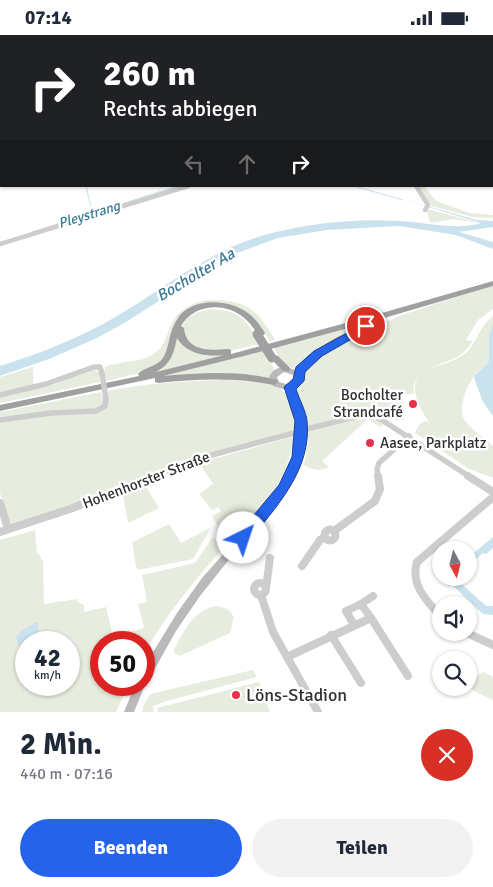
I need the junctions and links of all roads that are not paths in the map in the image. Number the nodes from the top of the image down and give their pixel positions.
1 (185, 187) edge
2 (416, 187) edge
3 (426, 208) dead end
4 (0, 244) edge
5 (493, 282) edge
6 (430, 302) junction
7 (259, 333) junction
8 (260, 346) junction
9 (281, 370) junction
10 (298, 375) junction
11 (274, 382) junction
12 (110, 386) junction
13 (93, 387) junction
14 (290, 387) junction
15 (0, 395) edge
16 (0, 407) edge
17 (0, 420) edge
18 (307, 429) dead end
19 (294, 433) dead end
20 (409, 436) junction
21 (493, 491) edge
22 (493, 497) edge
23 (0, 503) edge
24 (8, 529) junction
25 (0, 532) edge
26 (270, 558) dead end
27 (302, 566) dead end
28 (373, 596) dead end
29 (361, 603) junction
30 (432, 606) edge
31 (371, 618) junction
32 (354, 625) junction
33 (331, 635) junction
34 (477, 638) edge
35 (493, 645) edge
36 (288, 657) junction
37 (155, 658) edge
38 (408, 677) dead end
39 (361, 683) dead end
40 (136, 696) edge
41 (129, 712) edge
42 (318, 712) edge

1 - 4 street
2 - 3 street
5 - 6 highway
5 - 8 highway
6 - 10 highway
6 - 12 highway
7 - 8 highway
7 - 9 highway, bridge
7 - 13 highway
8 - 13 highway
9 - 10 main road
9 - 11 main road
10 - 14 main road
11 - 12 highway
11 - 14 main road
12 - 16 highway
13 - 16 highway
14 - 37 main road
15 - 17 street, bridge
18 - 20 street
19 - 24 street, Hohenhorster Straße
20 - 21 street
20 - 27 street
22 - 30 street
23 - 24 street
24 - 25 street, Hohenhorster Straße
26 - 36 street
28 - 29 street
29 - 31 street
29 - 32 street
31 - 32 street
31 - 38 street
32 - 33 street
33 - 36 street
33 - 39 street
34 - 35 street
36 - 42 street
40 - 41 main road

